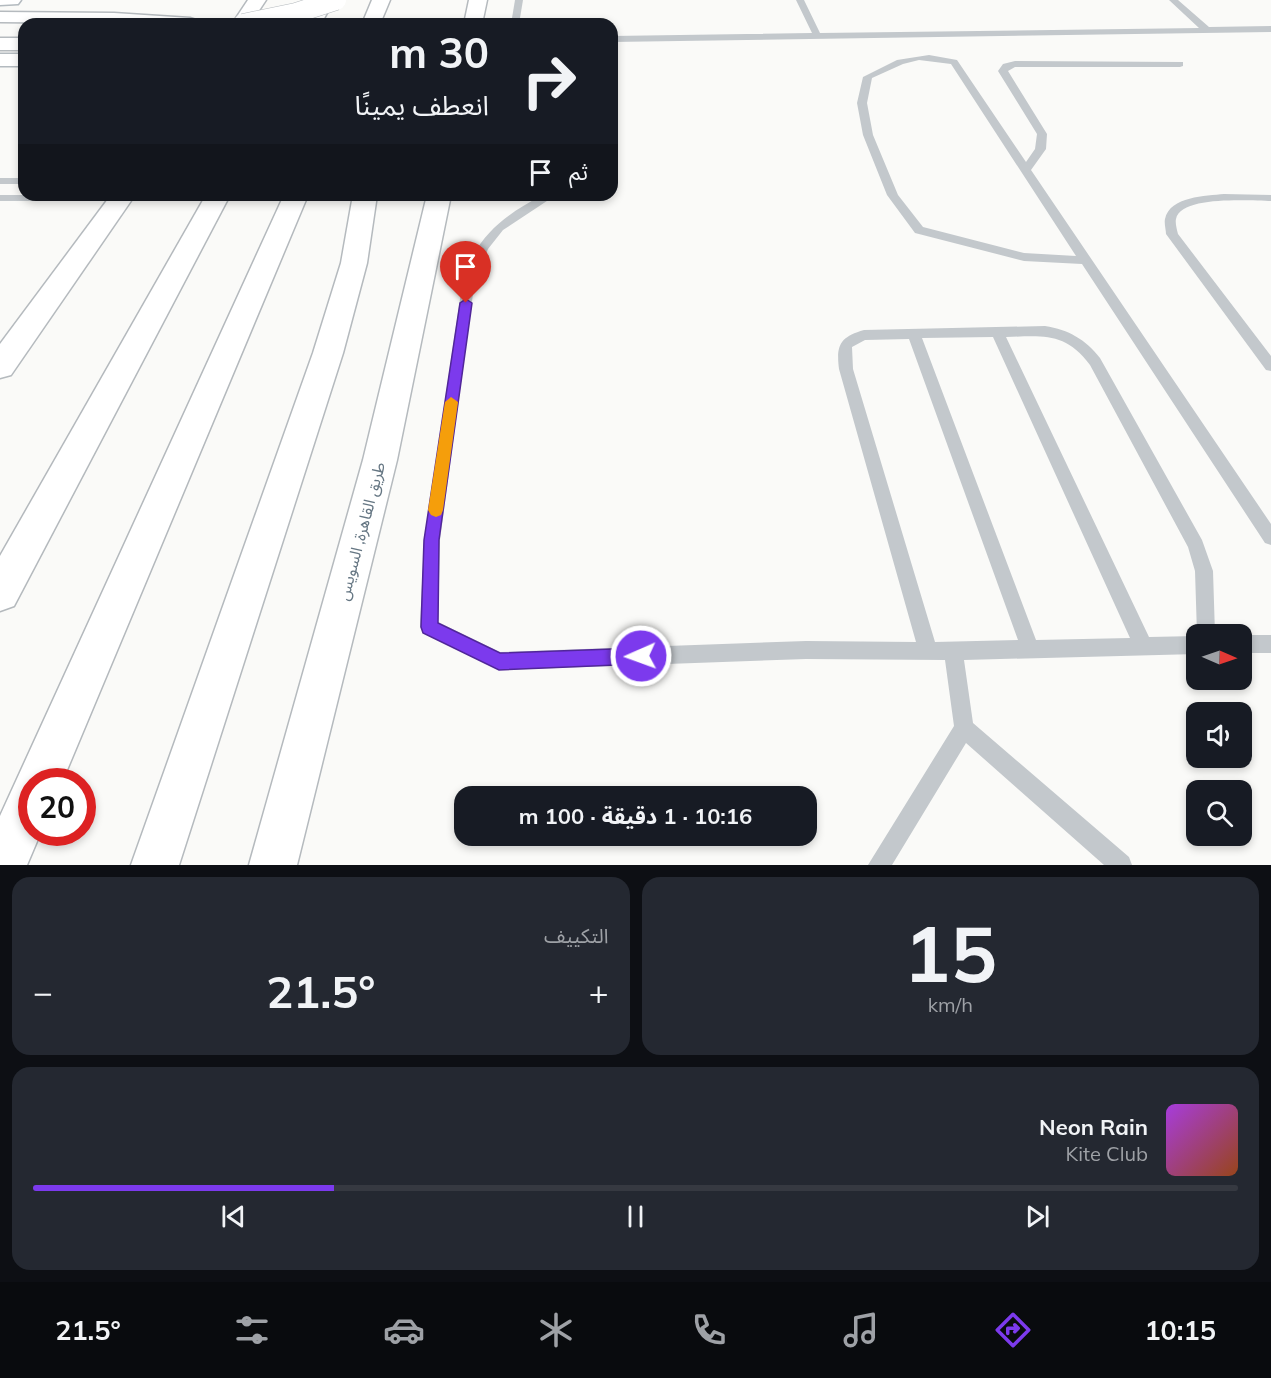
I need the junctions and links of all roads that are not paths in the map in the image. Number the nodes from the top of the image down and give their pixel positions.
1 (0, 0) edge
2 (12, 0) edge
3 (257, 0) edge
4 (325, 0) edge
5 (336, 0) edge
6 (381, 0) edge
7 (478, 0) edge
8 (519, 0) edge
9 (800, 0) edge
10 (1173, 0) edge
11 (0, 17) edge
12 (114, 18) edge
13 (246, 18) edge
14 (271, 18) edge
15 (315, 18) edge
16 (373, 18) edge
17 (474, 18) edge
18 (516, 18) edge
19 (1271, 29) edge
20 (1207, 30) junction
21 (817, 36) junction
22 (618, 39) edge
23 (0, 44) edge
24 (18, 44) edge
25 (0, 60) edge
26 (18, 60) edge
27 (1180, 64) dead end
28 (1026, 170) junction
29 (0, 181) edge
30 (18, 181) edge
31 (0, 198) edge
32 (18, 198) edge
33 (1271, 198) edge
34 (118, 201) edge
35 (215, 201) edge
36 (294, 201) edge
37 (364, 201) edge
38 (438, 201) edge
39 (540, 201) edge
40 (1085, 260) junction
41 (997, 332) junction
42 (914, 334) junction
43 (1271, 366) edge
44 (0, 367) edge
45 (1271, 538) edge
46 (0, 593) edge
47 (1206, 624) edge
48 (1252, 644) edge
49 (1271, 644) edge
50 (1186, 645) edge
51 (1144, 647) junction
52 (1030, 649) junction
53 (928, 651) junction
54 (953, 651) junction
55 (964, 728) junction
56 (45, 768) edge
57 (18, 830) edge
58 (2, 865) edge
59 (155, 865) edge
60 (273, 865) edge
61 (879, 865) edge
62 (1121, 865) edge

1 - 2 main road
3 - 13 main road
4 - 15 main road
5 - 14 main road, bridge
6 - 16 main road
7 - 17 main road
8 - 18 lane
9 - 21 lane
10 - 20 lane
11 - 12 main road
19 - 20 lane
20 - 21 lane
21 - 22 lane
23 - 24 main road
25 - 26 main road
27 - 28 lane
28 - 40 lane
28 - 40 lane
29 - 30 lane
31 - 32 lane
33 - 43 lane
34 - 44 main road
35 - 46 main road
36 - 56 main road
37 - 59 main road
38 - 60 main road, طريق القاهرة, السويس
39 - 53 lane
40 - 45 lane
41 - 42 lane
41 - 47 lane
41 - 51 lane
42 - 52 lane
42 - 53 lane
48 - 49 lane
50 - 51 lane
51 - 52 lane
52 - 54 lane
53 - 54 lane
54 - 55 lane
55 - 61 lane
55 - 62 lane
57 - 58 main road

